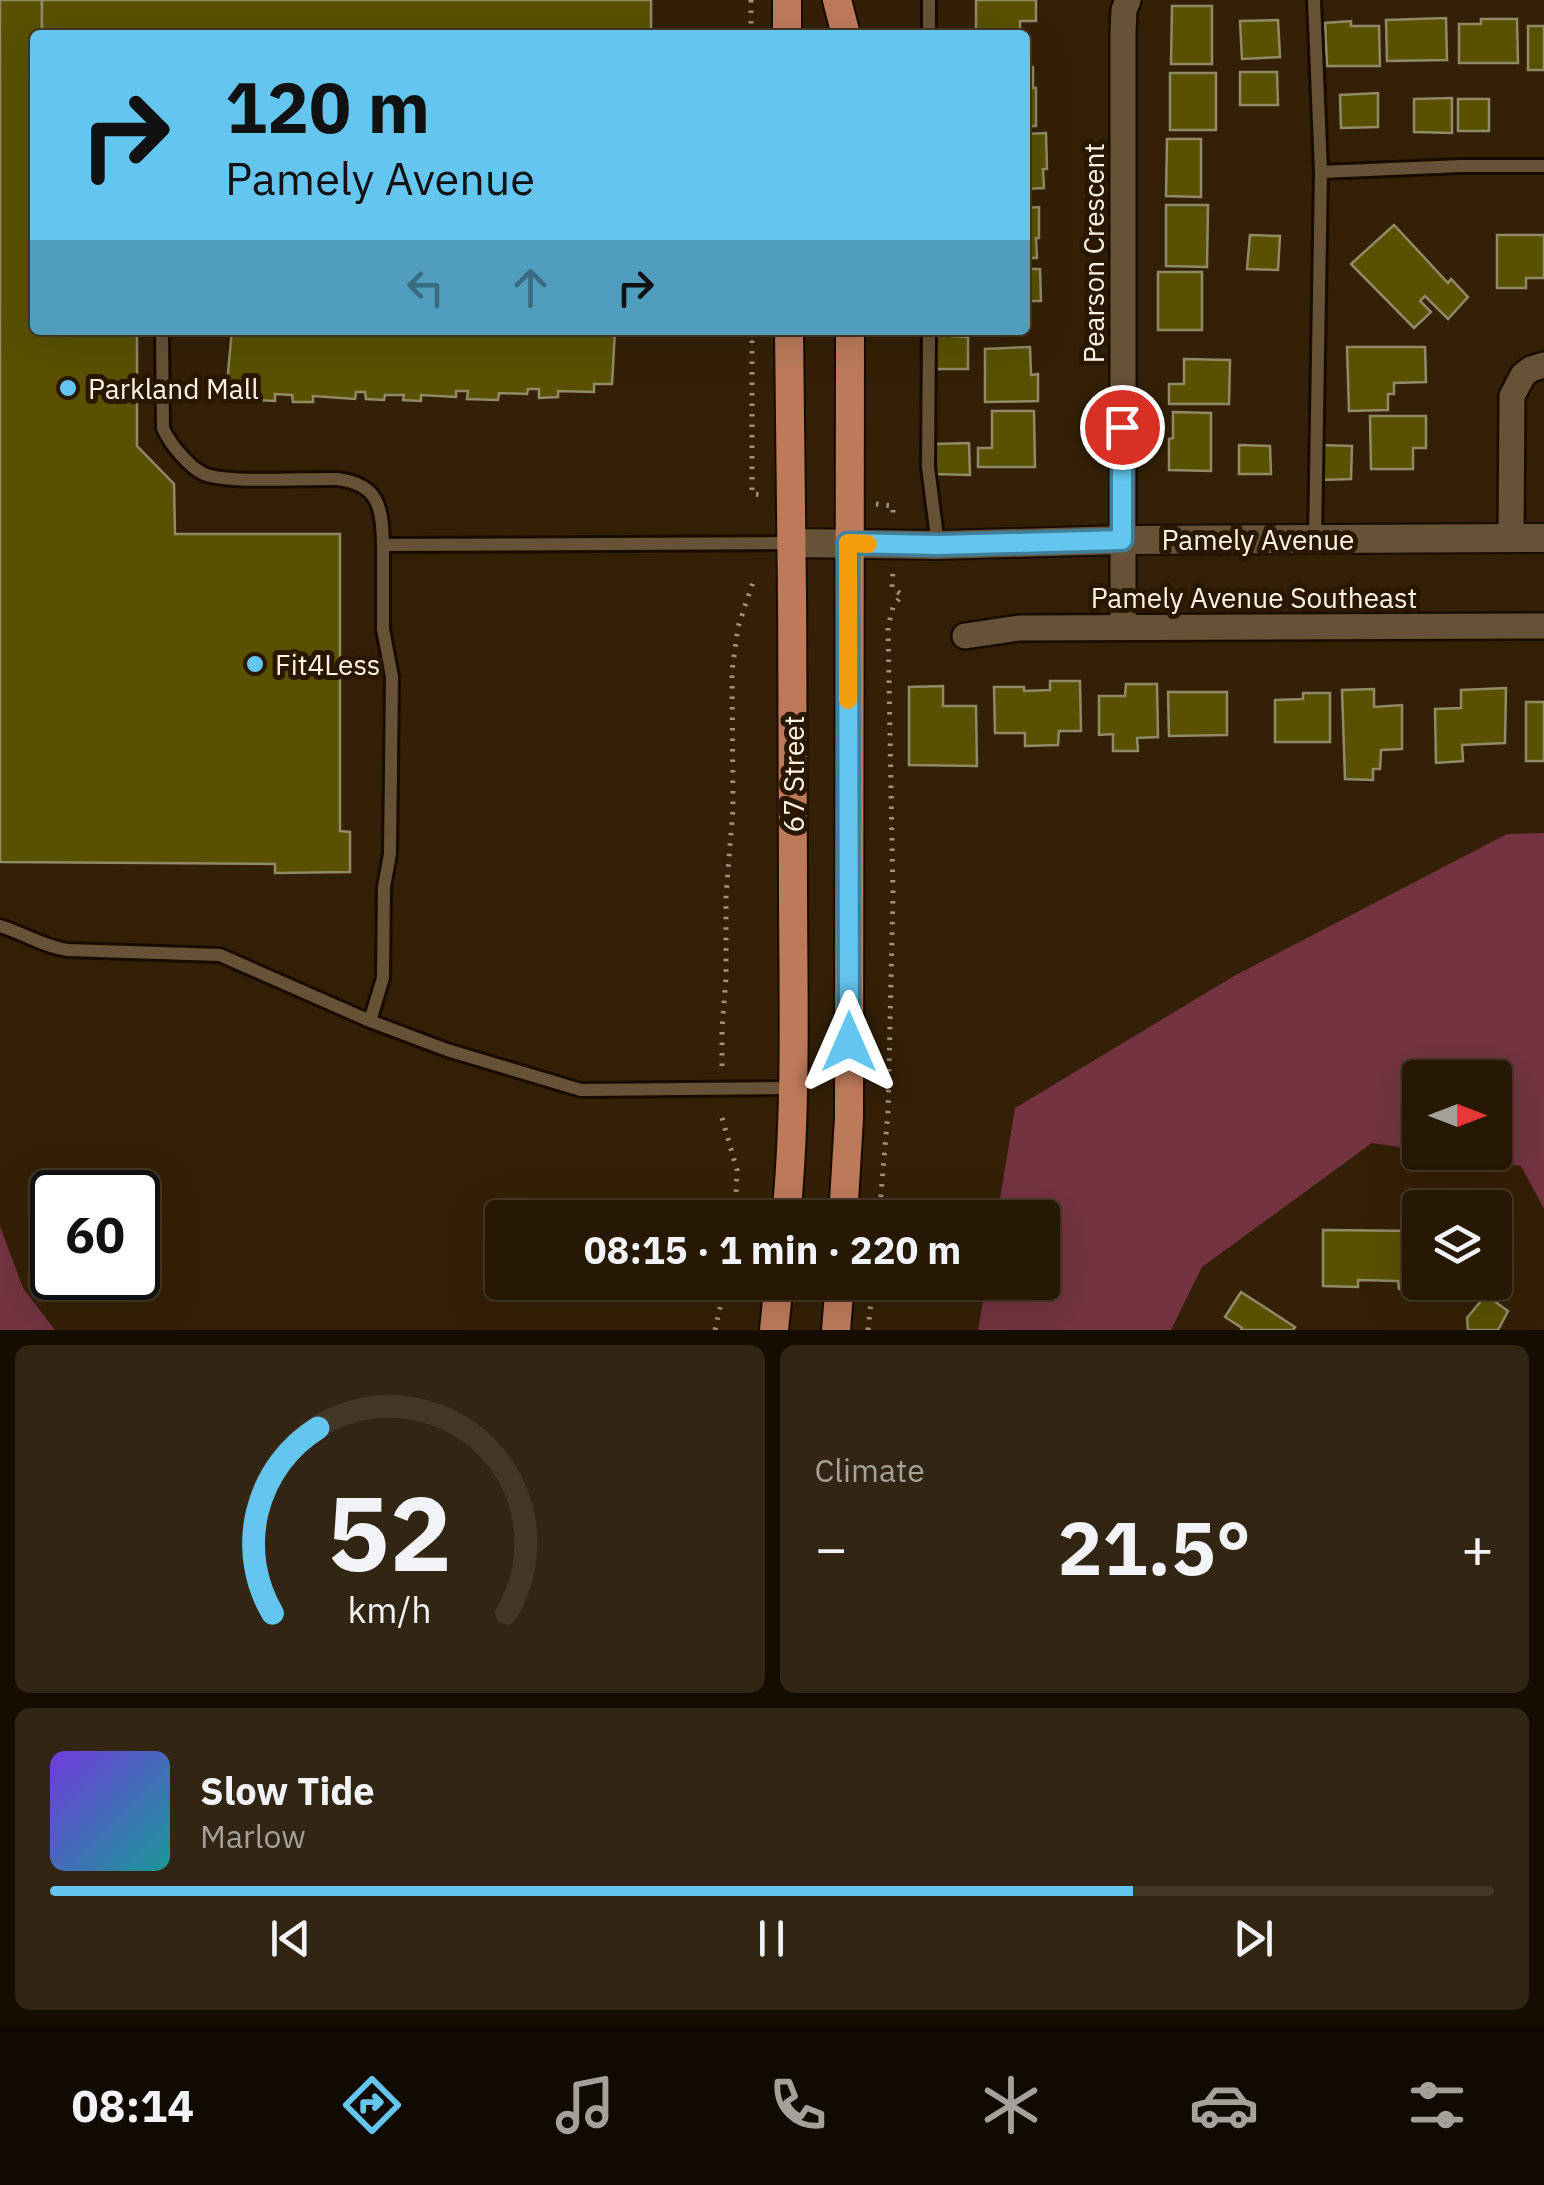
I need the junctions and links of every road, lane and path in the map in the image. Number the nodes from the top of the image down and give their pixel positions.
1 (751, 0) edge
2 (787, 0) edge
3 (837, 0) edge
4 (852, 0) edge
5 (929, 0) edge
6 (1128, 0) edge
7 (1314, 0) edge
8 (751, 30) edge
9 (787, 30) edge
10 (847, 30) edge
11 (849, 30) edge
12 (929, 30) edge
13 (1544, 166) edge
14 (1321, 172) junction
15 (162, 335) edge
16 (752, 335) edge
17 (789, 335) edge
18 (850, 335) edge
19 (928, 335) edge
20 (1544, 365) edge
21 (752, 494) dead end
22 (1511, 538) junction
23 (1544, 538) edge
24 (1314, 539) junction
25 (1122, 540) junction
26 (793, 543) junction
27 (848, 543) junction
28 (383, 545) junction
29 (938, 545) junction
30 (752, 582) dead end
31 (892, 588) dead end
32 (1123, 626) junction
33 (1544, 626) edge
34 (965, 636) dead end
35 (0, 926) edge
36 (370, 1021) junction
37 (722, 1066) dead end
38 (792, 1088) junction
39 (722, 1118) dead end
40 (736, 1200) edge
41 (788, 1200) edge
42 (845, 1200) edge
43 (881, 1200) edge
44 (722, 1300) edge
45 (777, 1300) edge
46 (838, 1300) edge
47 (871, 1300) edge
48 (715, 1330) edge
49 (774, 1330) edge
50 (836, 1330) edge
51 (868, 1330) edge

1 - 8 path
2 - 9 main road
3 - 10 main road
4 - 11 main road
5 - 12 lane
6 - 25 street, Pearson Crescent
7 - 14 lane
13 - 14 lane
14 - 24 lane
15 - 28 lane
16 - 21 path
17 - 26 main road, 67 Street
18 - 27 main road, 67 Street
19 - 29 lane
20 - 22 street
22 - 23 street, Pamely Avenue
22 - 24 street, Pamely Avenue
24 - 25 street, Pamely Avenue
25 - 29 street, Pamely Avenue
25 - 32 street, Pearson Crescent
26 - 27 street, Pamely Avenue
26 - 28 lane
26 - 38 main road, 67 Street
27 - 29 street, Pamely Avenue
27 - 42 main road, 67 Street
28 - 36 lane
30 - 37 path
31 - 43 path
32 - 33 street, Pamely Avenue Southeast
32 - 34 street, Pamely Avenue Southeast
35 - 36 lane
36 - 38 lane
38 - 41 main road, 67 Street
39 - 40 path
44 - 48 path
45 - 49 main road
46 - 50 main road
47 - 51 path

